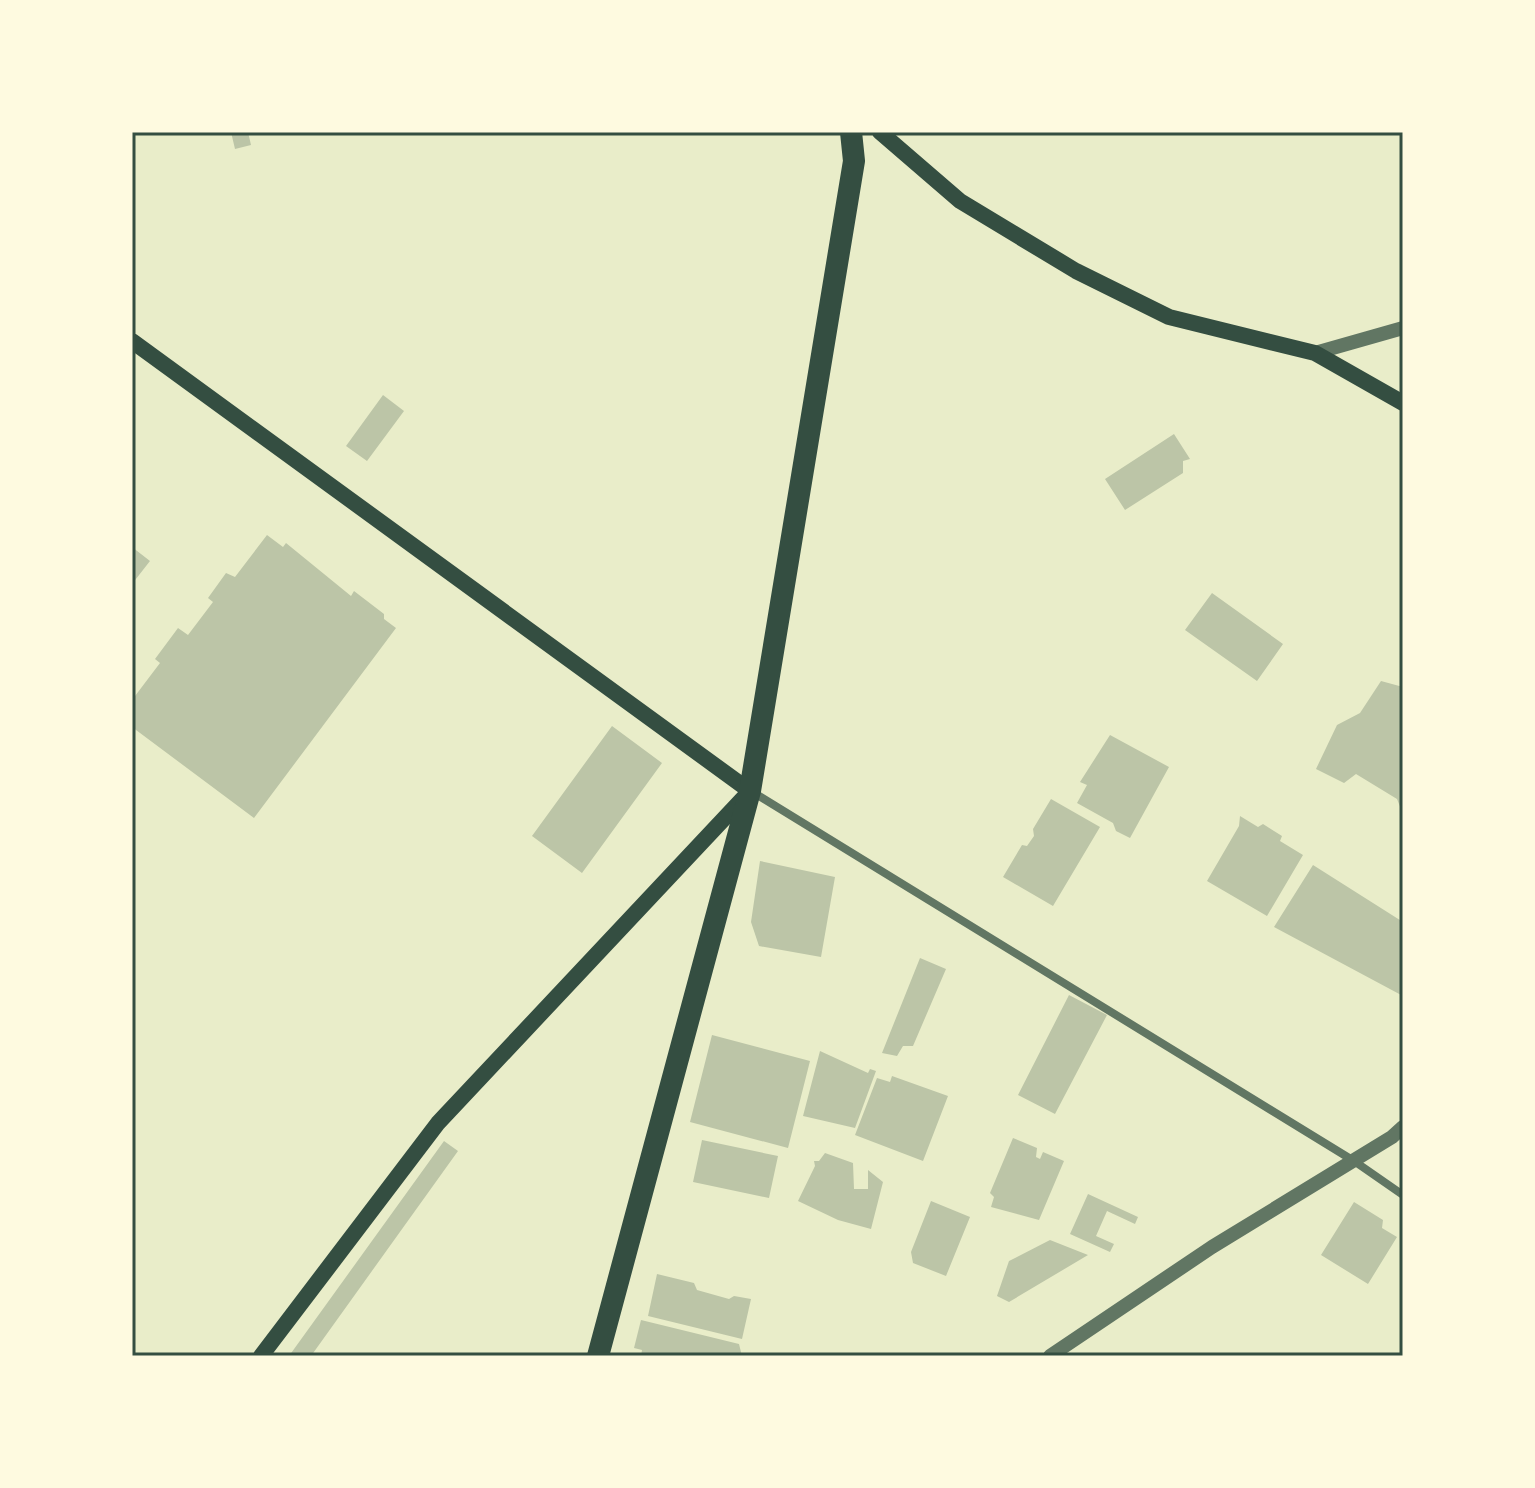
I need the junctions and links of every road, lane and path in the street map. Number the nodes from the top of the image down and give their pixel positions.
1 (851, 132) edge
2 (880, 132) edge
3 (1403, 328) edge
4 (132, 341) edge
5 (1315, 353) junction
6 (1403, 403) edge
7 (750, 791) junction
8 (1403, 1127) edge
9 (1354, 1161) junction
10 (1403, 1195) edge
11 (261, 1356) edge
12 (598, 1356) edge
13 (1050, 1356) edge

1 - 7 highway
2 - 5 main road
3 - 5 street
4 - 7 main road
5 - 6 main road
7 - 9 street
7 - 11 main road
7 - 12 highway
8 - 9 street
9 - 10 street
9 - 13 street

